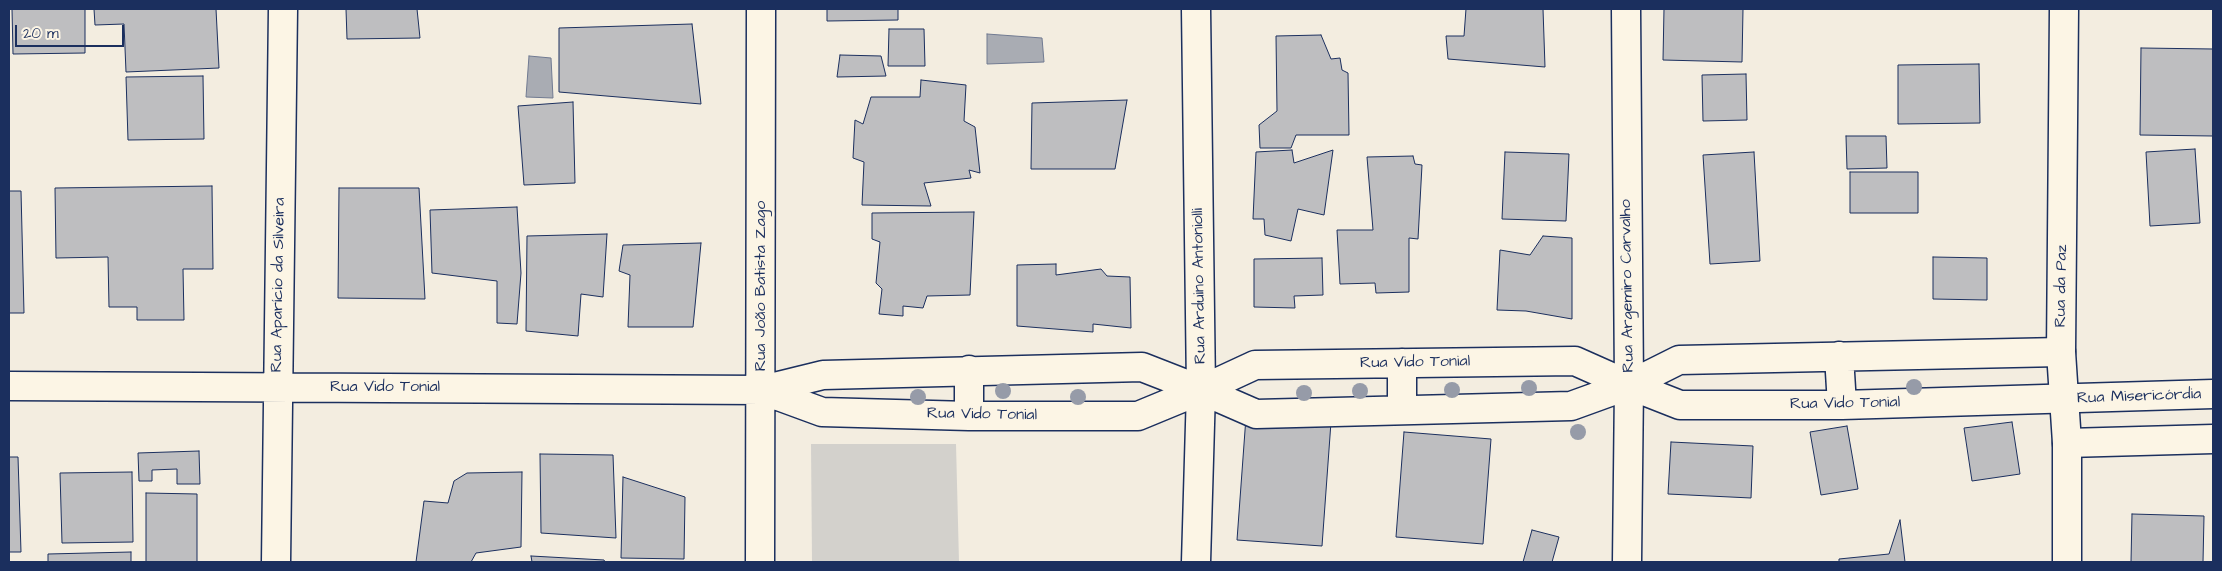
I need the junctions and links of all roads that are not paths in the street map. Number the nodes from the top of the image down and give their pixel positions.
1 (283, 9) edge
2 (761, 9) edge
3 (1196, 9) edge
4 (1626, 9) edge
5 (2064, 9) edge
6 (2061, 352) junction
7 (1838, 356) junction
8 (1402, 363) junction
9 (969, 370) junction
10 (1629, 385) junction
11 (9, 386) edge
12 (277, 387) junction
13 (762, 390) junction
14 (1201, 390) junction
15 (2213, 394) edge
16 (2065, 400) junction
17 (1842, 404) junction
18 (1402, 410) junction
19 (969, 416) junction
20 (2213, 439) edge
21 (2067, 443) junction
22 (276, 562) edge
23 (760, 562) edge
24 (1196, 562) edge
25 (1627, 562) edge
26 (2067, 562) edge

1 - 12 street, Rua Aparício da Silveira
2 - 13 street, Rua João Batista Zago
3 - 14 street, Rua Arduino Antoniolli
4 - 10 street, Rua Argemiro Carvalho
5 - 6 street, Rua da Paz
6 - 7 street, Rua Vido Tonial
6 - 16 street, Rua da Paz
7 - 10 street, Rua Vido Tonial
7 - 17 street
8 - 10 street, Rua Vido Tonial
8 - 14 street, Rua Vido Tonial
8 - 18 street
9 - 13 street, Rua Vido Tonial
9 - 14 street, Rua Vido Tonial
9 - 19 street
10 - 17 street, Rua Vido Tonial
10 - 18 street, Rua Vido Tonial
10 - 25 street, Rua Argemiro Carvalho
11 - 12 street, Rua Vido Tonial
12 - 13 street, Rua Vido Tonial
12 - 22 street, Rua Aparício da Silveira
13 - 19 street, Rua Vido Tonial
13 - 23 street, Rua João Batista Zago
14 - 18 street, Rua Vido Tonial
14 - 19 street, Rua Vido Tonial
14 - 24 street, Rua Arduino Antoniolli
15 - 16 street, Rua Misericórdia
16 - 17 street, Rua Vido Tonial
16 - 21 street, Rua da Paz
20 - 21 street
21 - 26 street, Rua da Paz

